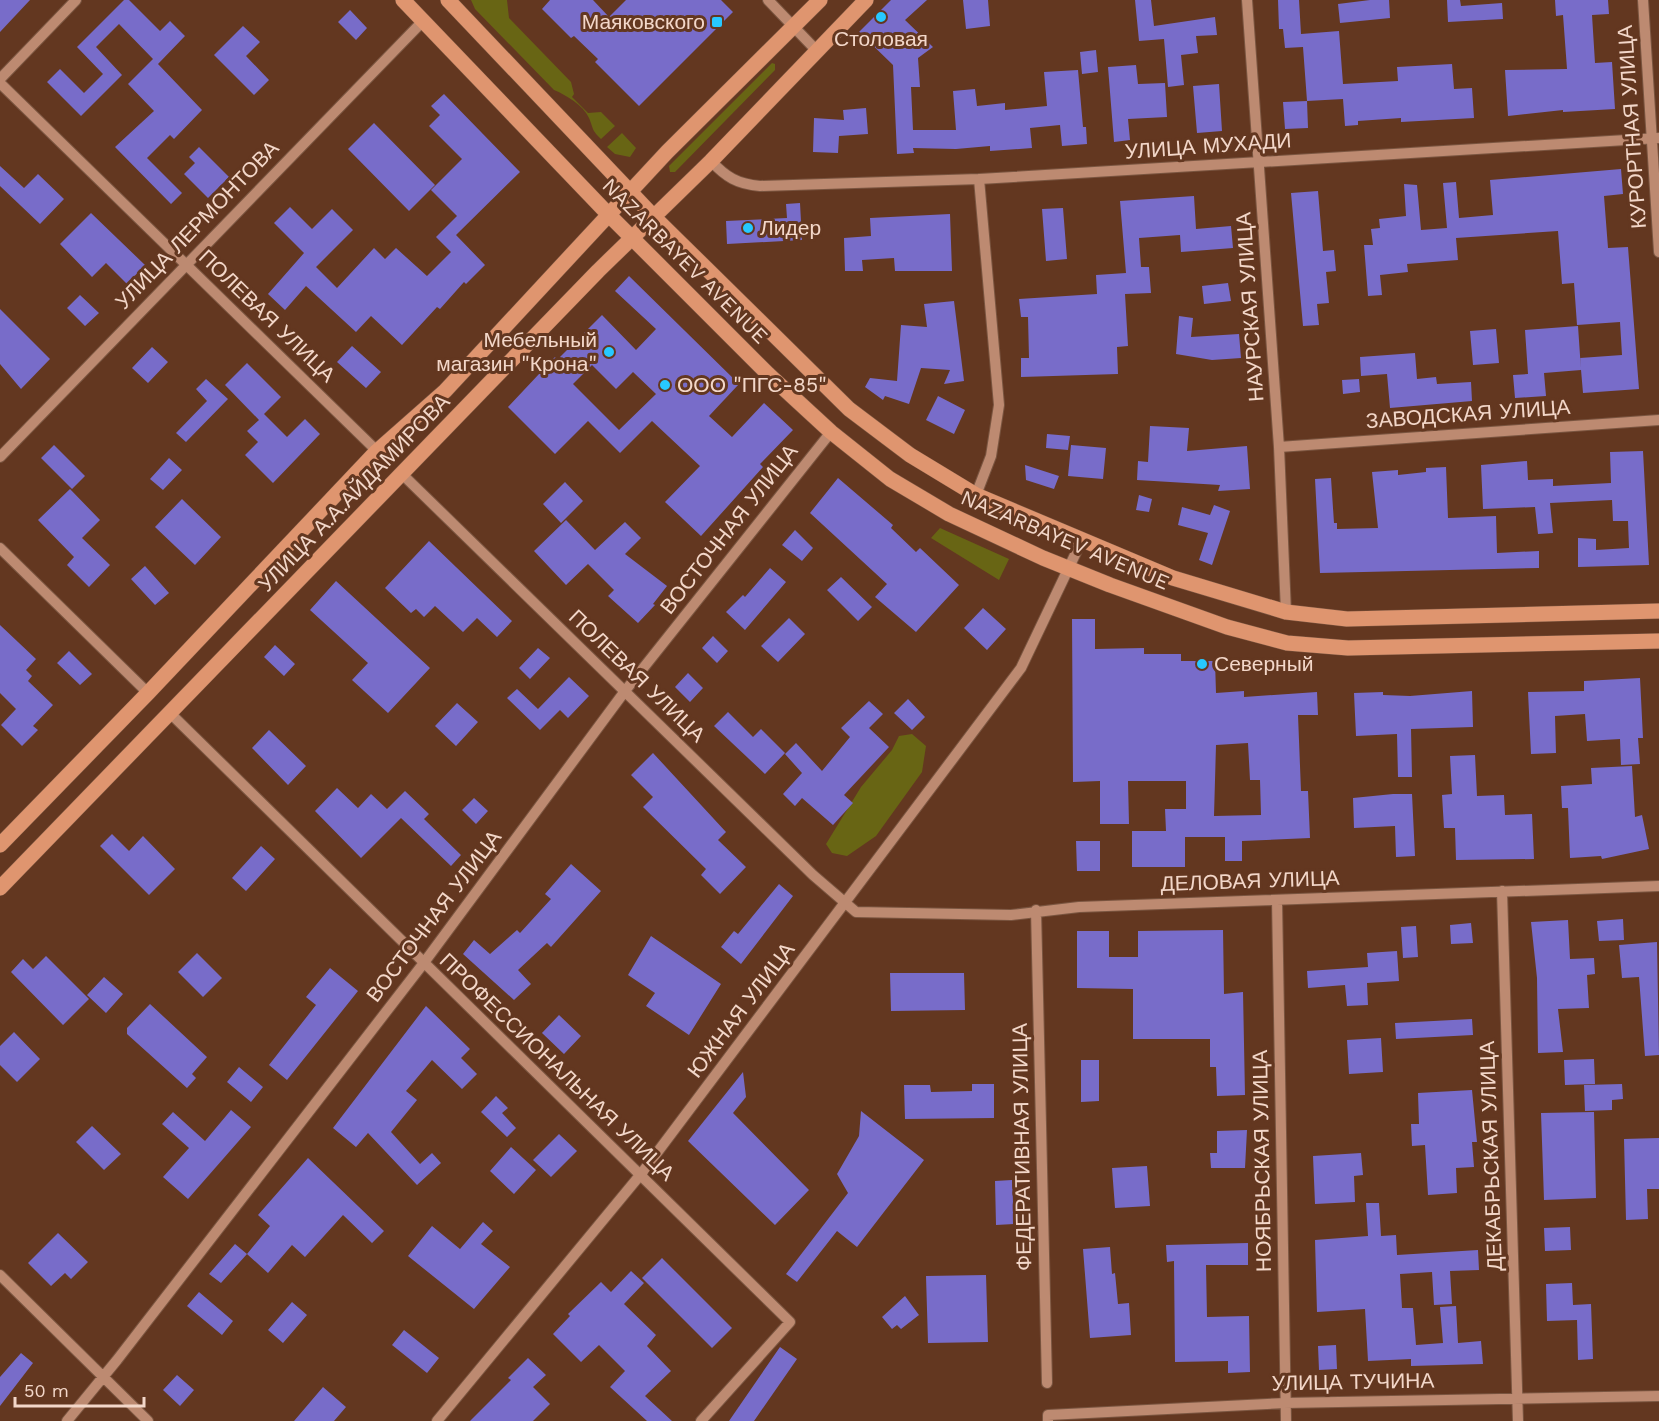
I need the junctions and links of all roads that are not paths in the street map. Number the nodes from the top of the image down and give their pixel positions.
1 (76, 0) edge
2 (403, 0) edge
3 (449, 0) edge
4 (768, 0) edge
5 (820, 0) edge
6 (866, 0) edge
7 (1246, 0) edge
8 (1643, 0) edge
9 (423, 21) junction
10 (793, 25) junction
11 (817, 51) junction
12 (0, 81) edge
13 (1656, 138) edge
14 (711, 161) junction
15 (1258, 162) junction
16 (979, 179) junction
17 (629, 192) junction
18 (608, 214) junction
19 (654, 217) junction
20 (632, 238) junction
21 (1659, 252) edge
22 (186, 264) junction
23 (445, 391) junction
24 (463, 411) junction
25 (1659, 420) edge
26 (831, 432) junction
27 (1279, 447) junction
28 (377, 451) junction
29 (0, 457) edge
30 (402, 474) junction
31 (976, 495) junction
32 (1082, 540) junction
33 (0, 548) edge
34 (1070, 569) junction
35 (1659, 611) edge
36 (1286, 612) junction
37 (1659, 641) edge
38 (626, 692) junction
39 (148, 693) junction
40 (170, 713) junction
41 (0, 845) edge
42 (1659, 886) edge
43 (0, 888) edge
44 (1502, 891) junction
45 (1277, 900) junction
46 (846, 904) junction
47 (1036, 910) junction
48 (423, 964) junction
49 (641, 1174) junction
50 (0, 1275) edge
51 (104, 1377) junction
52 (1047, 1383) dead end
53 (1659, 1396) edge
54 (1518, 1397) junction
55 (1285, 1403) junction
56 (1048, 1418) edge
57 (67, 1421) edge
58 (148, 1421) edge
59 (437, 1421) edge
60 (702, 1421) edge
61 (1286, 1421) edge
62 (1518, 1421) edge

1 - 12 street
2 - 9 main road, NAZARBAYEV AVENUE
3 - 17 main road, NAZARBAYEV AVENUE
4 - 10 street
5 - 10 main road, УЛИЦА А.А.АЙДАМИРОВА
6 - 11 main road, УЛИЦА А.А.АЙДАМИРОВА
7 - 15 street, НАУРСКАЯ УЛИЦА
8 - 13 street, КУРОРТНАЯ УЛИЦА
9 - 18 main road, NAZARBAYEV AVENUE
9 - 22 street, УЛИЦА ЛЕРМОНТОВА
10 - 11 street
10 - 17 main road, УЛИЦА А.А.АЙДАМИРОВА
11 - 14 main road, УЛИЦА А.А.АЙДАМИРОВА
12 - 22 street, ПОЛЕВАЯ УЛИЦА
13 - 15 street, УЛИЦА МУХАДИ
13 - 21 street, КУРОРТНАЯ УЛИЦА
14 - 16 street, УЛИЦА МУХАДИ
14 - 19 main road, УЛИЦА А.А.АЙДАМИРОВА
15 - 16 street, УЛИЦА МУХАДИ
15 - 27 street, НАУРСКАЯ УЛИЦА
16 - 31 street
17 - 18 main road, УЛИЦА А.А.АЙДАМИРОВА
17 - 19 main road, NAZARBAYEV AVENUE
18 - 20 main road, NAZARBAYEV AVENUE
18 - 23 main road, УЛИЦА А.А.АЙДАМИРОВА
19 - 20 main road, УЛИЦА А.А.АЙДАМИРОВА
19 - 31 main road, NAZARBAYEV AVENUE
20 - 24 main road, УЛИЦА А.А.АЙДАМИРОВА
20 - 26 main road, NAZARBAYEV AVENUE
22 - 28 street, ПОЛЕВАЯ УЛИЦА
22 - 29 street, УЛИЦА ЛЕРМОНТОВА
23 - 24 main road
23 - 28 main road, УЛИЦА А.А.АЙДАМИРОВА
24 - 30 main road, УЛИЦА А.А.АЙДАМИРОВА
25 - 27 street, ЗАВОДСКАЯ УЛИЦА
26 - 34 main road, NAZARBAYEV AVENUE
26 - 38 street, ВОСТОЧНАЯ УЛИЦА
27 - 36 street, НАУРСКАЯ УЛИЦА
28 - 39 main road, УЛИЦА А.А.АЙДАМИРОВА
30 - 38 street, ПОЛЕВАЯ УЛИЦА
30 - 40 main road, УЛИЦА А.А.АЙДАМИРОВА
31 - 32 main road, NAZARBAYEV AVENUE
32 - 34 street, ЮЖНАЯ УЛИЦА
32 - 36 main road, NAZARBAYEV AVENUE
33 - 39 street
34 - 37 main road, NAZARBAYEV AVENUE
34 - 46 street, ЮЖНАЯ УЛИЦА
35 - 36 main road, NAZARBAYEV AVENUE
38 - 46 street, ПОЛЕВАЯ УЛИЦА
38 - 48 street, ВОСТОЧНАЯ УЛИЦА
39 - 41 main road, УЛИЦА А.А.АЙДАМИРОВА
40 - 43 main road, УЛИЦА А.А.АЙДАМИРОВА
40 - 48 street, ПРОФЕССИОНАЛЬНАЯ УЛИЦА
42 - 44 street, ДЕЛОВАЯ УЛИЦА
44 - 45 street, ДЕЛОВАЯ УЛИЦА
44 - 54 street, ДЕКАБРЬСКАЯ УЛИЦА
45 - 47 street, ДЕЛОВАЯ УЛИЦА
45 - 55 street, НОЯБРЬСКАЯ УЛИЦА
46 - 47 street, ДЕЛОВАЯ УЛИЦА
46 - 49 street, ЮЖНАЯ УЛИЦА
47 - 52 street, ФЕДЕРАТИВНАЯ УЛИЦА
48 - 49 street, ПРОФЕССИОНАЛЬНАЯ УЛИЦА
48 - 51 street, ВОСТОЧНАЯ УЛИЦА
49 - 59 street, ЮЖНАЯ УЛИЦА
49 - 60 street, ПРОФЕССИОНАЛЬНАЯ УЛИЦА
50 - 51 street
51 - 57 street, ВОСТОЧНАЯ УЛИЦА
51 - 58 street
53 - 54 street, УЛИЦА ТУЧИНА
54 - 55 street, УЛИЦА ТУЧИНА
54 - 62 street, ДЕКАБРЬСКАЯ УЛИЦА
55 - 56 street, УЛИЦА ТУЧИНА
55 - 61 street, НОЯБРЬСКАЯ УЛИЦА

